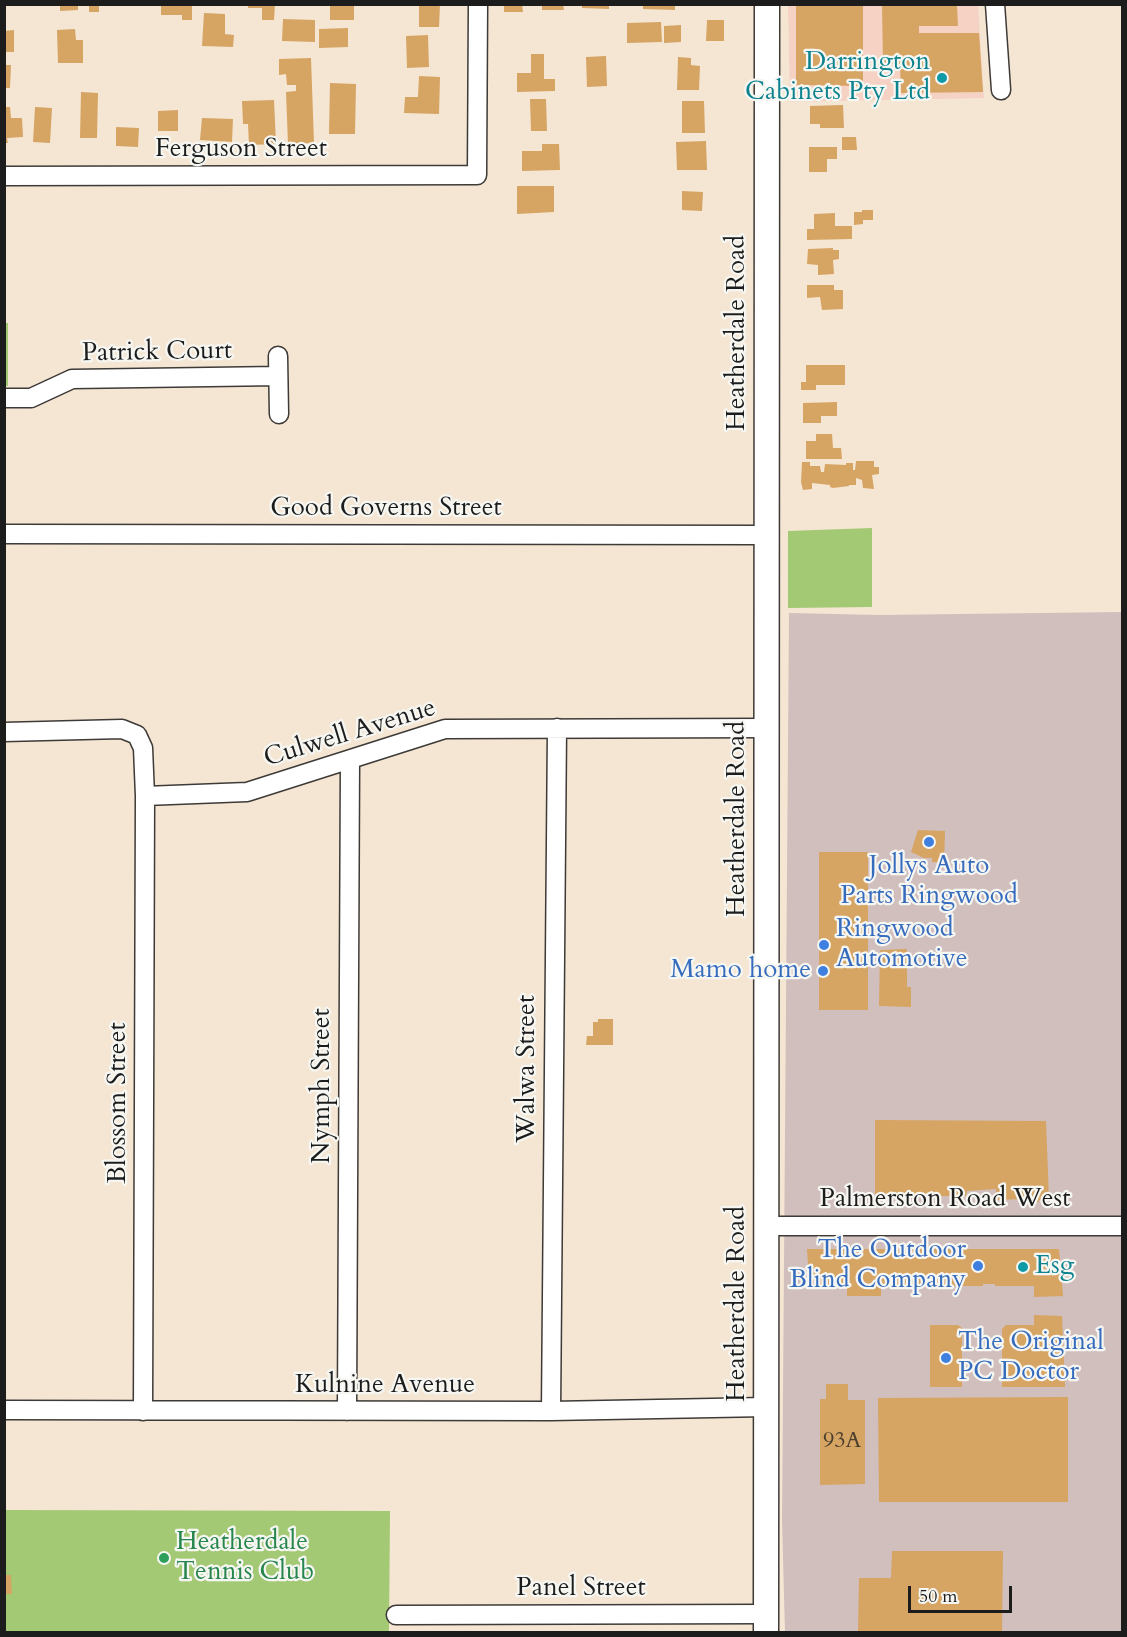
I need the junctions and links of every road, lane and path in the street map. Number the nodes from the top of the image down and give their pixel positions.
1 (478, 4) edge
2 (767, 4) edge
3 (995, 4) edge
4 (1001, 90) dead end
5 (4, 176) edge
6 (278, 356) dead end
7 (278, 376) junction
8 (4, 398) edge
9 (279, 414) dead end
10 (4, 534) edge
11 (767, 535) junction
12 (557, 728) junction
13 (767, 728) junction
14 (4, 732) edge
15 (350, 760) junction
16 (145, 796) junction
17 (767, 1226) junction
18 (1122, 1226) edge
19 (766, 1407) junction
20 (4, 1410) edge
21 (143, 1411) junction
22 (347, 1411) junction
23 (551, 1411) junction
24 (396, 1616) dead end
25 (766, 1623) edge

1 - 5 street, Ferguson Street
2 - 11 main road, Heatherdale Road
3 - 4 street
6 - 7 street
7 - 8 street, Patrick Court
7 - 9 street
10 - 11 street, Good Governs Street
11 - 13 main road, Heatherdale Road
12 - 13 street, Culwell Avenue
12 - 15 street, Culwell Avenue
12 - 23 street, Walwa Street
13 - 17 main road, Heatherdale Road
14 - 16 street
15 - 16 street, Culwell Avenue
15 - 22 street, Nymph Street
16 - 21 street, Blossom Street
17 - 18 street, Palmerston Road West
17 - 19 main road, Heatherdale Road
19 - 23 street, Kulnine Avenue
19 - 25 main road, Heatherdale Road
20 - 21 street, Kulnine Avenue
21 - 22 street, Kulnine Avenue
22 - 23 street, Kulnine Avenue
24 - 25 street, Panel Street

